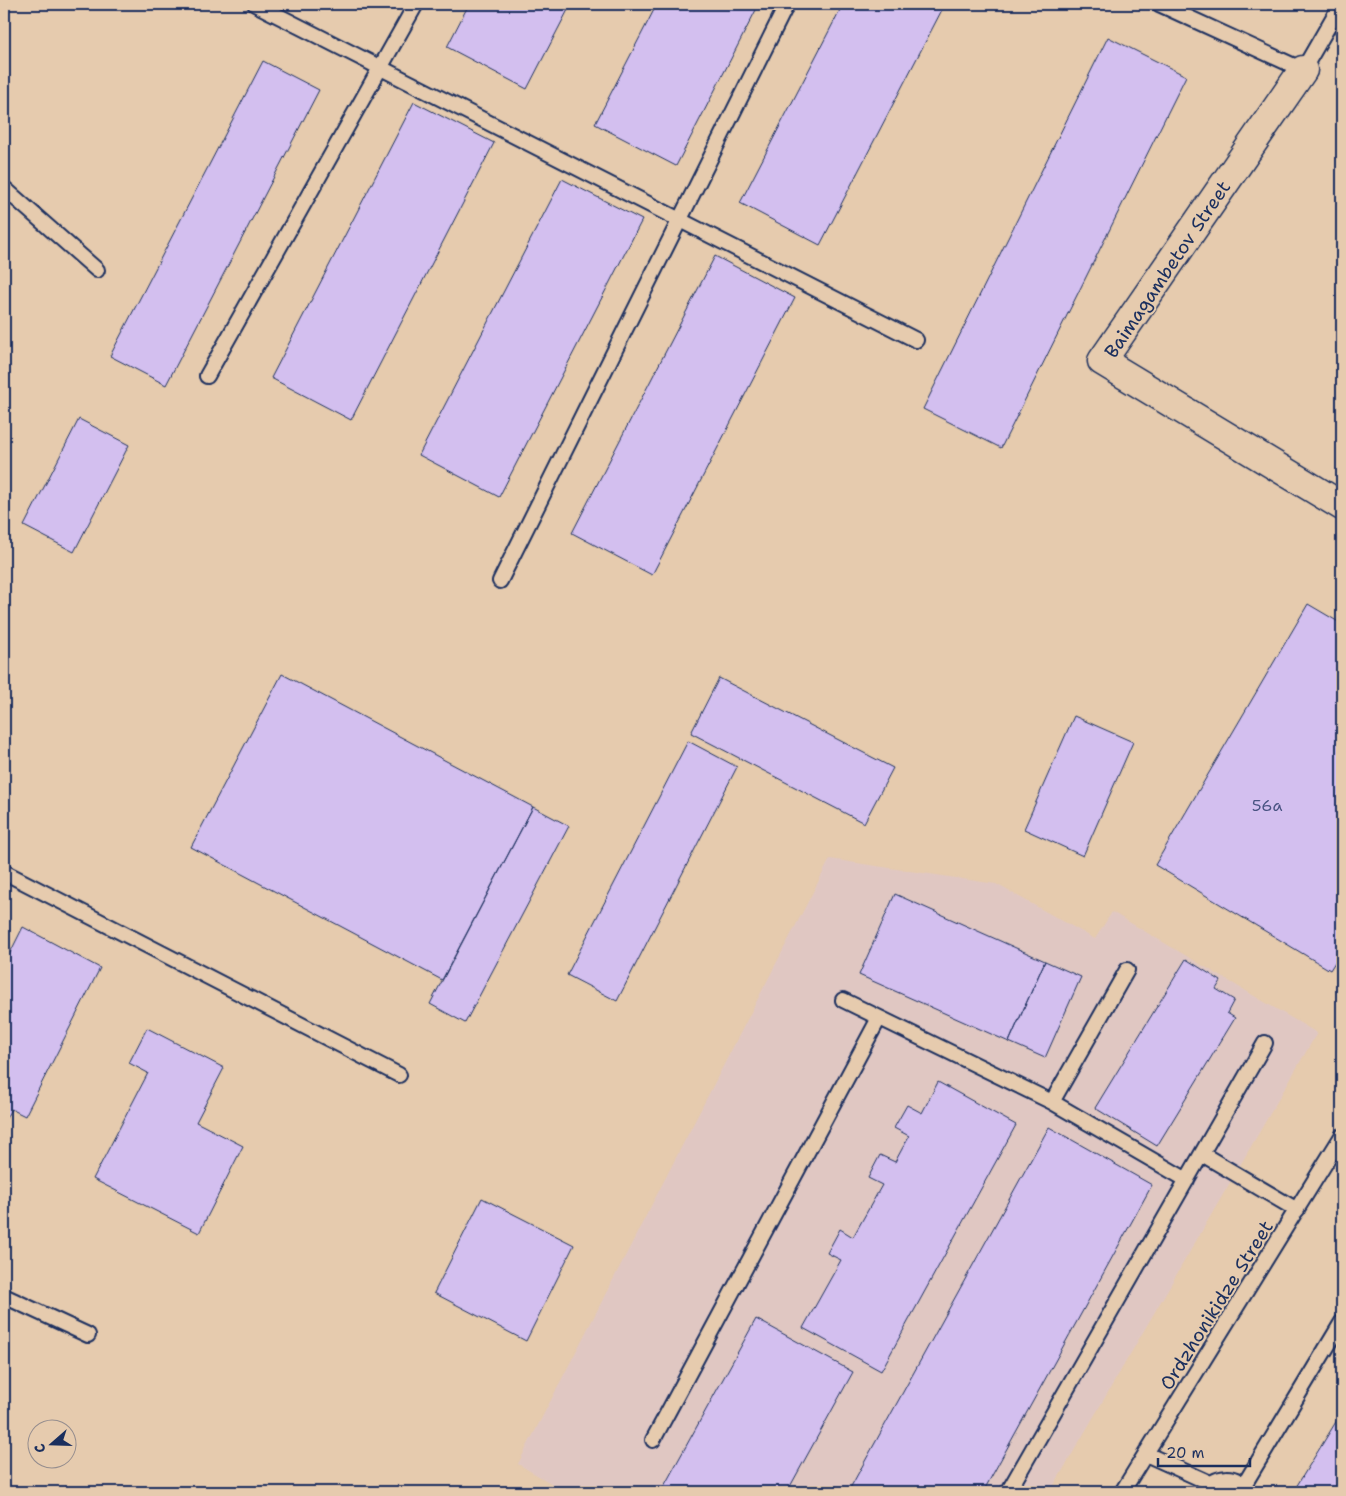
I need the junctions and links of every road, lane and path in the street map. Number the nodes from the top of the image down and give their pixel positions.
1 (416, 4) edge
2 (787, 4) edge
3 (1159, 4) edge
4 (1340, 4) edge
5 (260, 5) edge
6 (380, 68) junction
7 (1303, 70) junction
8 (4, 188) edge
9 (679, 220) junction
10 (97, 270) dead end
11 (916, 340) dead end
12 (207, 376) dead end
13 (1342, 506) edge
14 (500, 580) dead end
15 (4, 872) edge
16 (1128, 970) dead end
17 (843, 1000) dead end
18 (879, 1018) junction
19 (1265, 1043) dead end
20 (399, 1075) dead end
21 (1052, 1102) junction
22 (1342, 1136) edge
23 (1202, 1154) junction
24 (1338, 1154) edge
25 (1187, 1180) junction
26 (1297, 1210) junction
27 (4, 1296) edge
28 (1342, 1322) edge
29 (88, 1335) dead end
30 (653, 1440) dead end
31 (1146, 1454) junction
32 (1206, 1488) edge
33 (1246, 1489) edge
34 (1008, 1492) edge
35 (1122, 1492) edge

1 - 6 lane
2 - 9 lane
3 - 7 lane
4 - 7 lane
5 - 6 lane
6 - 9 lane
6 - 12 lane
7 - 13 street, Baimagambetov Street
8 - 10 lane
9 - 11 lane
9 - 14 lane
15 - 20 lane
16 - 21 lane
17 - 18 lane
18 - 21 lane
18 - 30 lane
19 - 23 lane
21 - 25 lane
22 - 24 lane, Ordzhonikidze Street
23 - 25 lane
23 - 26 lane
24 - 26 lane, Ordzhonikidze Street
25 - 34 lane
26 - 31 lane, Ordzhonikidze Street
27 - 29 lane
28 - 33 lane
31 - 32 lane
31 - 35 lane, Ordzhonikidze Street
32 - 33 lane

